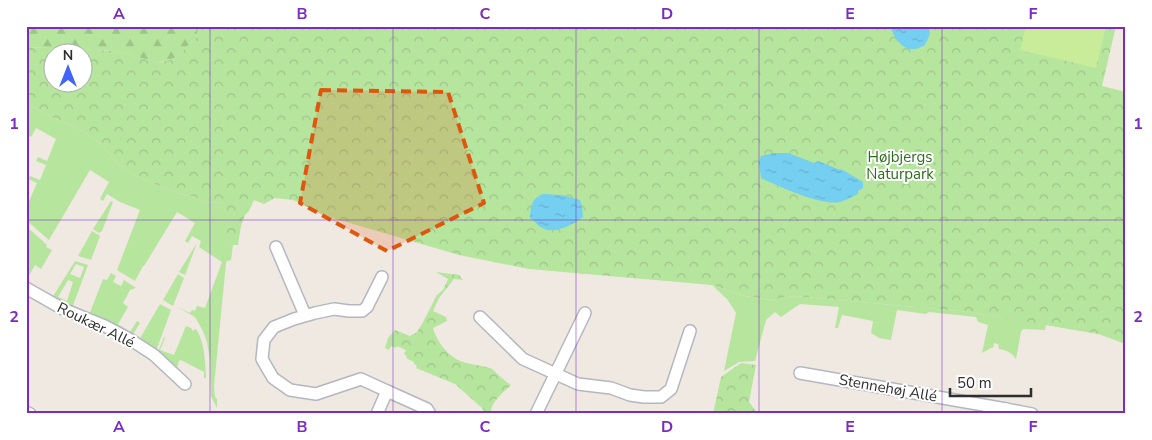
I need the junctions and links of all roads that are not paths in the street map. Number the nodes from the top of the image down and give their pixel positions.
1 (276, 248) dead end
2 (382, 277) dead end
3 (26, 288) edge
4 (585, 312) dead end
5 (305, 316) junction
6 (480, 318) dead end
7 (690, 331) dead end
8 (555, 373) junction
9 (800, 373) dead end
10 (185, 384) dead end
11 (387, 391) junction
12 (1006, 411) edge
13 (26, 412) edge
14 (30, 414) edge
15 (377, 414) edge
16 (430, 414) edge
17 (536, 414) edge
18 (1032, 414) edge

1 - 5 street
2 - 5 street
3 - 10 street, Roukær Allé
4 - 8 street
5 - 11 street
6 - 8 street
7 - 8 street
8 - 17 street
9 - 12 street, Stennehøj Allé
11 - 15 street
11 - 16 street
12 - 18 street, Stennehøj Allé
13 - 14 street

